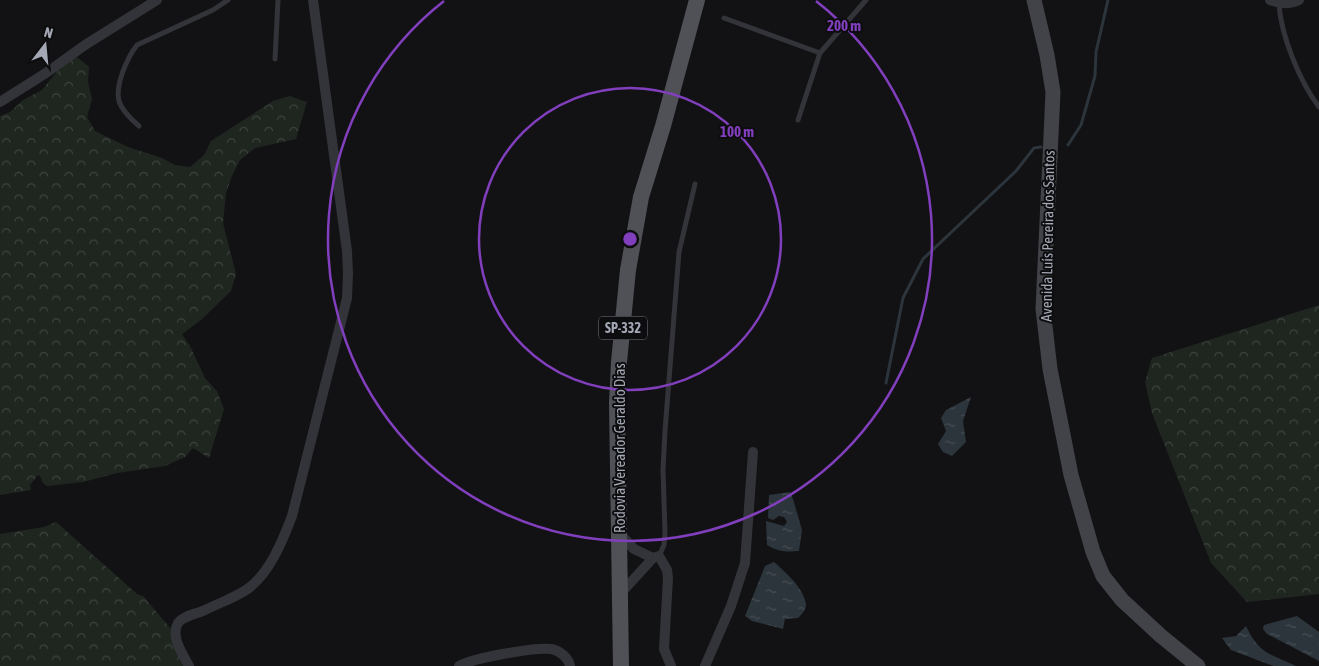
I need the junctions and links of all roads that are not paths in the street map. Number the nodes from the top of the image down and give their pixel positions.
1 (157, 0) edge
2 (228, 0) edge
3 (278, 0) edge
4 (313, 0) edge
5 (698, 0) edge
6 (866, 0) edge
7 (1034, 0) edge
8 (1299, 0) edge
9 (1274, 2) edge
10 (724, 18) dead end
11 (820, 53) junction
12 (275, 60) dead end
13 (0, 102) edge
14 (1319, 107) edge
15 (798, 120) dead end
16 (139, 126) dead end
17 (695, 184) dead end
18 (753, 452) dead end
19 (620, 534) junction
20 (656, 557) junction
21 (621, 593) junction
22 (189, 666) edge
23 (459, 666) edge
24 (570, 666) edge
25 (621, 666) edge
26 (671, 666) edge
27 (705, 666) edge
28 (1198, 666) edge

1 - 13 street
2 - 16 lane
3 - 12 lane
4 - 22 street
5 - 19 main road, Rodovia Vereador Geraldo Dias / SP-332
6 - 11 lane
7 - 28 street, Avenida Luís Pereira dos Santos
8 - 9 street
9 - 14 lane
10 - 11 lane
11 - 15 lane
17 - 20 lane
18 - 27 street
19 - 20 street
19 - 21 main road, Rodovia Vereador Geraldo Dias / SP-332
20 - 21 street
20 - 26 street
21 - 25 main road, Rodovia Vereador Geraldo Dias / SP-332
23 - 24 street

